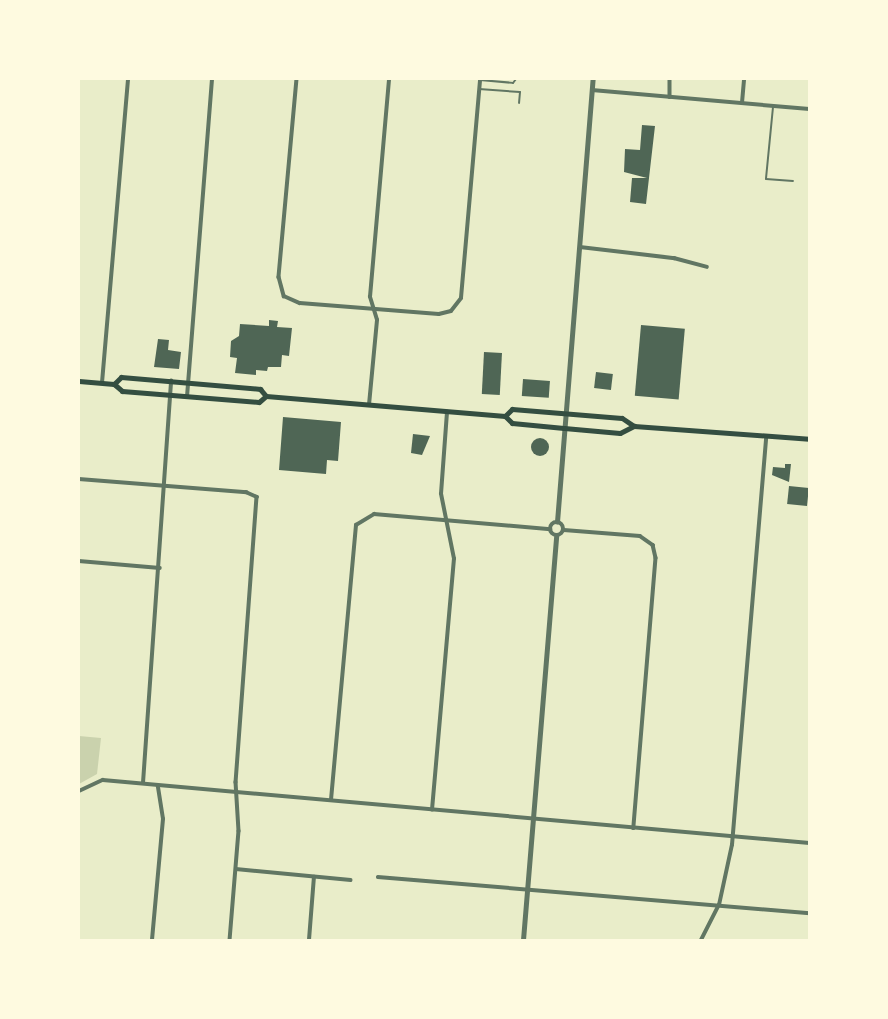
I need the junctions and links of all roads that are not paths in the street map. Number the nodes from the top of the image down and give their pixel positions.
1 (128, 79) edge
2 (212, 79) edge
3 (296, 79) edge
4 (388, 79) edge
5 (480, 79) edge
6 (516, 79) edge
7 (593, 79) edge
8 (670, 79) edge
9 (744, 79) edge
10 (479, 89) junction
11 (591, 90) junction
12 (670, 97) junction
13 (519, 103) dead end
14 (742, 103) junction
15 (773, 106) junction
16 (809, 109) edge
17 (793, 181) dead end
18 (578, 247) junction
19 (707, 267) dead end
20 (374, 309) junction
21 (79, 381) edge
22 (171, 382) junction
23 (102, 383) junction
24 (188, 383) junction
25 (114, 384) junction
26 (170, 395) junction
27 (266, 396) junction
28 (187, 397) junction
29 (369, 405) junction
30 (447, 411) junction
31 (565, 413) junction
32 (505, 416) junction
33 (635, 426) junction
34 (564, 428) junction
35 (766, 437) junction
36 (809, 439) edge
37 (79, 479) edge
38 (164, 486) junction
39 (447, 520) junction
40 (557, 522) junction
41 (550, 529) junction
42 (564, 530) junction
43 (556, 536) junction
44 (79, 561) edge
45 (160, 568) junction
46 (143, 783) junction
47 (158, 785) junction
48 (79, 791) edge
49 (237, 792) junction
50 (331, 800) junction
51 (432, 810) junction
52 (534, 819) junction
53 (634, 828) junction
54 (733, 835) junction
55 (809, 843) edge
56 (236, 869) junction
57 (314, 877) junction
58 (378, 877) dead end
59 (350, 880) dead end
60 (527, 889) junction
61 (719, 905) junction
62 (809, 913) edge
63 (152, 940) edge
64 (230, 940) edge
65 (309, 940) edge
66 (523, 940) edge
67 (701, 940) edge

1 - 23 street
2 - 24 street
3 - 20 street
4 - 20 street
5 - 6 lane
5 - 10 street
7 - 11 street
8 - 12 street
9 - 14 street
10 - 13 lane
10 - 20 street
11 - 12 street
11 - 18 street
12 - 14 street
14 - 15 street
15 - 16 street
15 - 17 lane
18 - 19 street
18 - 31 street
20 - 29 street
21 - 23 main road
22 - 24 main road
22 - 25 main road
22 - 26 street
23 - 25 main road
24 - 27 main road
24 - 28 street
25 - 26 main road
26 - 28 main road
26 - 38 street
27 - 28 main road
27 - 29 main road
29 - 30 main road
30 - 32 main road
30 - 39 street
31 - 32 main road
31 - 33 main road
31 - 34 street
32 - 34 main road
33 - 34 main road
33 - 35 main road
34 - 40 street
35 - 36 main road
35 - 54 street
37 - 38 street
38 - 45 street
38 - 49 street
39 - 41 street
39 - 50 street
39 - 51 street
40 - 41 street
40 - 42 street
41 - 43 street
42 - 43 street
42 - 53 street
43 - 52 street
44 - 45 street
45 - 46 street
46 - 47 street
46 - 48 street
47 - 49 street
47 - 63 street
49 - 50 street
49 - 56 street
50 - 51 street
51 - 52 street
52 - 53 street
52 - 60 street
53 - 54 street
54 - 55 street
54 - 61 street
56 - 57 street
56 - 64 street
57 - 59 street
57 - 65 street
58 - 60 street
60 - 61 street
60 - 66 street
61 - 62 street
61 - 67 street

